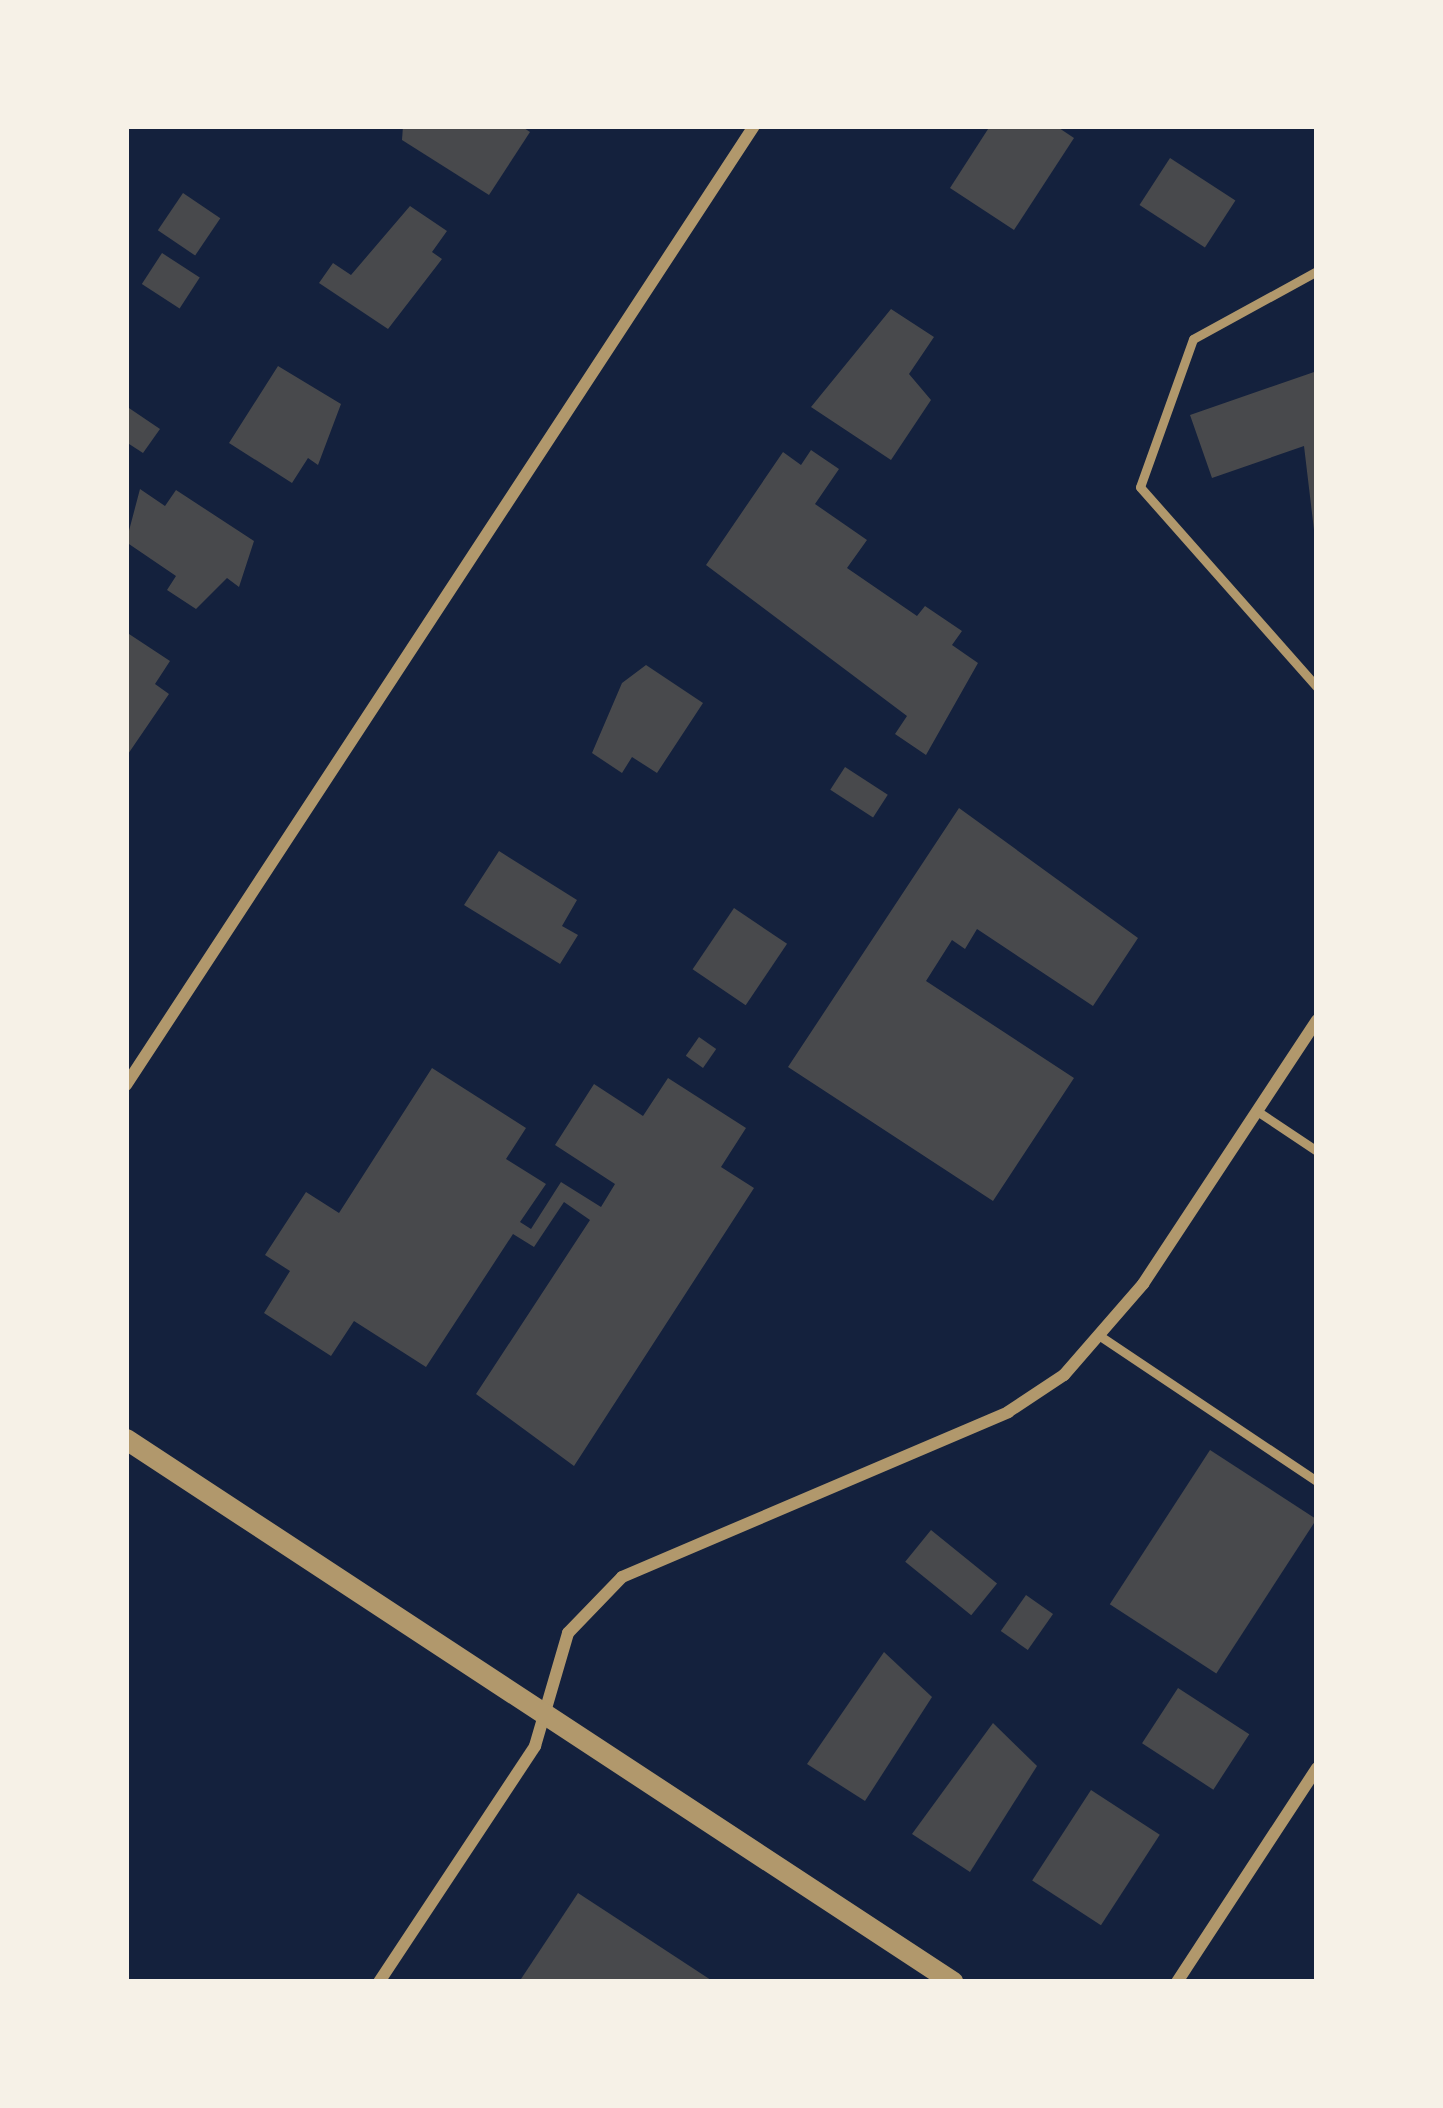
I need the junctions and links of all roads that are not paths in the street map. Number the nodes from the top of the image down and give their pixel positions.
1 (754, 126) edge
2 (1317, 271) edge
3 (1317, 687) edge
4 (1317, 1020) edge
5 (126, 1085) edge
6 (1257, 1111) junction
7 (1317, 1151) edge
8 (1103, 1338) junction
9 (126, 1439) edge
10 (1317, 1481) edge
11 (547, 1715) junction
12 (1317, 1768) edge
13 (379, 1982) edge
14 (953, 1982) edge
15 (1177, 1982) edge

1 - 5 street
2 - 3 lane
4 - 6 street
6 - 7 lane
6 - 8 street
8 - 10 lane
8 - 11 street
9 - 11 street
11 - 13 street
11 - 14 street
12 - 15 street

